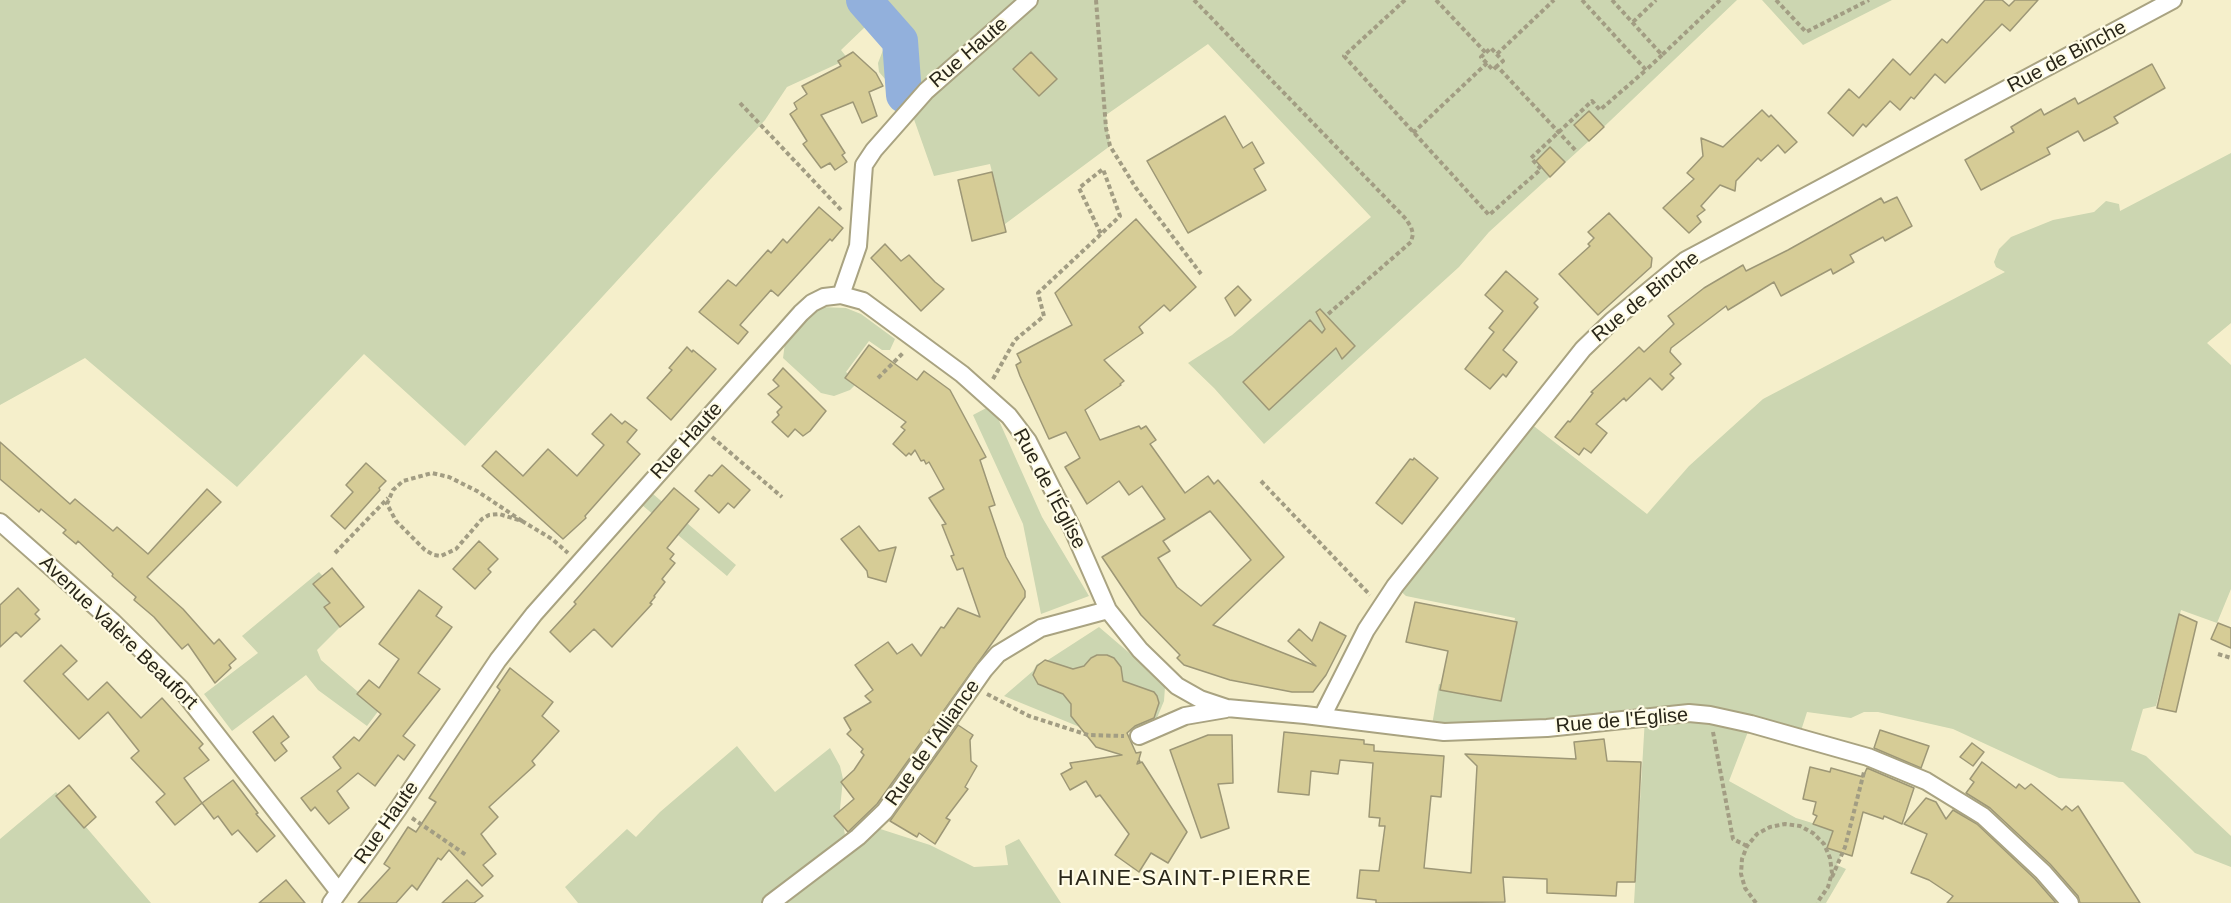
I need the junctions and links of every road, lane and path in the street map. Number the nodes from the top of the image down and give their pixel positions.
1 (1029, 0) edge
2 (1096, 0) edge
3 (1194, 0) edge
4 (1405, 0) edge
5 (1436, 0) edge
6 (1554, 0) edge
7 (1582, 0) edge
8 (1612, 0) edge
9 (1656, 0) edge
10 (1720, 0) edge
11 (1776, 0) edge
12 (1869, 0) edge
13 (2173, 0) edge
14 (1633, 22) junction
15 (1486, 53) junction
16 (1497, 54) junction
17 (1662, 55) junction
18 (1487, 63) junction
19 (1497, 66) junction
20 (1646, 70) junction
21 (740, 103) dead end
22 (1413, 133) junction
23 (1559, 133) junction
24 (1576, 152) dead end
25 (860, 231) junction
26 (1101, 234) junction
27 (1201, 274) dead end
28 (841, 295) junction
29 (1327, 315) dead end
30 (922, 344) junction
31 (878, 378) dead end
32 (985, 393) junction
33 (700, 426) junction
34 (1261, 481) dead end
35 (782, 497) dead end
36 (388, 498) junction
37 (522, 520) junction
38 (0, 522) edge
39 (335, 553) dead end
40 (579, 563) junction
41 (1381, 606) junction
42 (1108, 610) junction
43 (2218, 654) dead end
44 (2231, 658) edge
45 (972, 686) junction
46 (1227, 708) junction
47 (1710, 715) junction
48 (1322, 717) junction
49 (1139, 736) joint
50 (1868, 757) junction
51 (398, 808) junction
52 (1748, 846) junction
53 (466, 855) dead end
54 (1828, 887) junction
55 (335, 897) edge
56 (1818, 902) edge
57 (771, 903) edge
58 (1756, 903) edge
59 (2070, 903) edge

1 - 25 street, Rue Haute
2 - 27 path
3 - 29 path
4 - 22 path
5 - 15 path
6 - 16 path
7 - 20 path
8 - 14 path
9 - 14 path
10 - 17 path
11 - 12 path
13 - 41 street, Rue de Binche
14 - 17 path
15 - 16 path
15 - 18 path
16 - 19 path
17 - 20 path
18 - 19 path
18 - 22 path
19 - 23 path
20 - 23 path
21 - 25 path
22 - 23 path
23 - 24 path
25 - 28 street, Rue Haute
26 - 26 path
26 - 32 path
28 - 30 street, Rue de l'Église
28 - 33 street, Rue Haute
30 - 31 path
30 - 32 street, Rue de l'Église
32 - 42 street, Rue de l'Église
33 - 35 path
33 - 40 street, Rue Haute
34 - 41 path
36 - 37 path
36 - 37 path
36 - 39 path
37 - 40 path
38 - 55 street, Avenue Valère Beaufort
40 - 51 street, Rue Haute
41 - 48 street, Rue de Binche
42 - 45 street, Rue de l'Alliance
42 - 46 street, Rue de l'Église
43 - 44 path
45 - 49 path
45 - 57 street, Rue de l'Alliance
46 - 48 street, Rue de l'Église
46 - 49 street, Rue de l'Église
47 - 48 street, Rue de l'Église
47 - 50 street, Rue de l'Église
47 - 52 path
50 - 54 path
50 - 59 street, Rue de l'Église
51 - 53 path
51 - 55 street, Rue Haute
52 - 54 path
52 - 58 path
54 - 56 path

